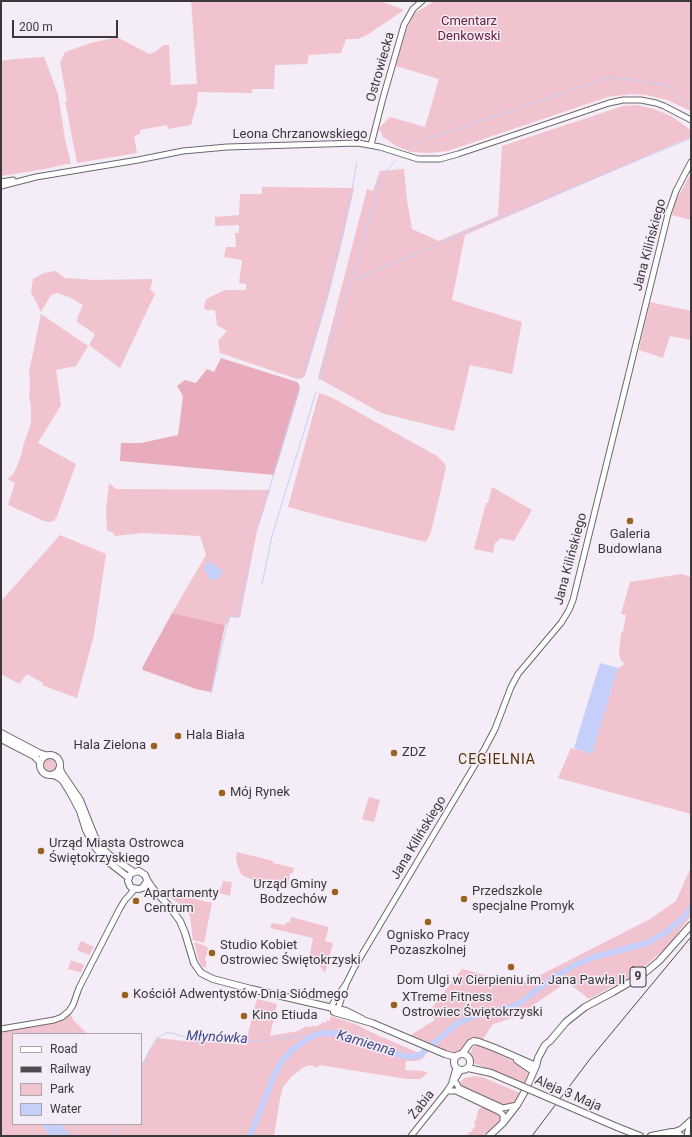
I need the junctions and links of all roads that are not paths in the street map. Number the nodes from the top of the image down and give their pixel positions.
1 (422, 1) edge
2 (691, 120) edge
3 (371, 145) junction
4 (691, 162) edge
5 (18, 181) junction
6 (1, 182) edge
7 (1, 186) edge
8 (1, 733) edge
9 (1, 739) edge
10 (45, 755) junction
11 (40, 762) junction
12 (60, 768) junction
13 (53, 775) junction
14 (134, 872) junction
15 (128, 878) junction
16 (146, 880) junction
17 (136, 887) junction
18 (153, 889) junction
19 (691, 925) edge
20 (334, 1009) junction
21 (1, 1029) edge
22 (462, 1062) junction
23 (535, 1069) junction
24 (455, 1081) junction
25 (449, 1089) junction
26 (516, 1105) junction
27 (502, 1108) junction
28 (508, 1117) junction
29 (691, 1121) edge
30 (502, 1123) junction
31 (667, 1134) edge
32 (411, 1136) edge
33 (489, 1136) edge
34 (638, 1136) edge
35 (651, 1136) edge
36 (681, 1136) edge
37 (687, 1136) edge

1 - 3 street, Ostrowiecka
2 - 3 street, Leona Chrzanowskiego
3 - 5 street, Leona Chrzanowskiego
4 - 20 street, Jana Kilińskiego
5 - 6 street, Leona Chrzanowskiego
5 - 7 street, Leona Chrzanowskiego
8 - 10 main road
9 - 11 main road
10 - 11 main road
10 - 12 main road
11 - 13 main road
12 - 13 main road
12 - 14 main road
13 - 15 main road
14 - 15 main road
14 - 16 main road
15 - 17 main road
16 - 17 main road
16 - 18 main road
17 - 18 main road
17 - 21 street
18 - 20 main road, Aleja 3 Maja
19 - 23 main road, 9
20 - 22 main road, Aleja 3 Maja
22 - 23 main road
22 - 24 street, Żabia
22 - 25 street, Żabia
22 - 34 main road, Aleja 3 Maja, bridge
23 - 26 main road, 9
24 - 25 street, Żabia
24 - 27 street
25 - 30 street
25 - 32 street, Żabia
26 - 27 street
26 - 28 main road, 9
27 - 28 street
28 - 30 main road, 9
29 - 31 street
29 - 37 street
30 - 33 main road, 9
31 - 35 main road
31 - 36 main road

